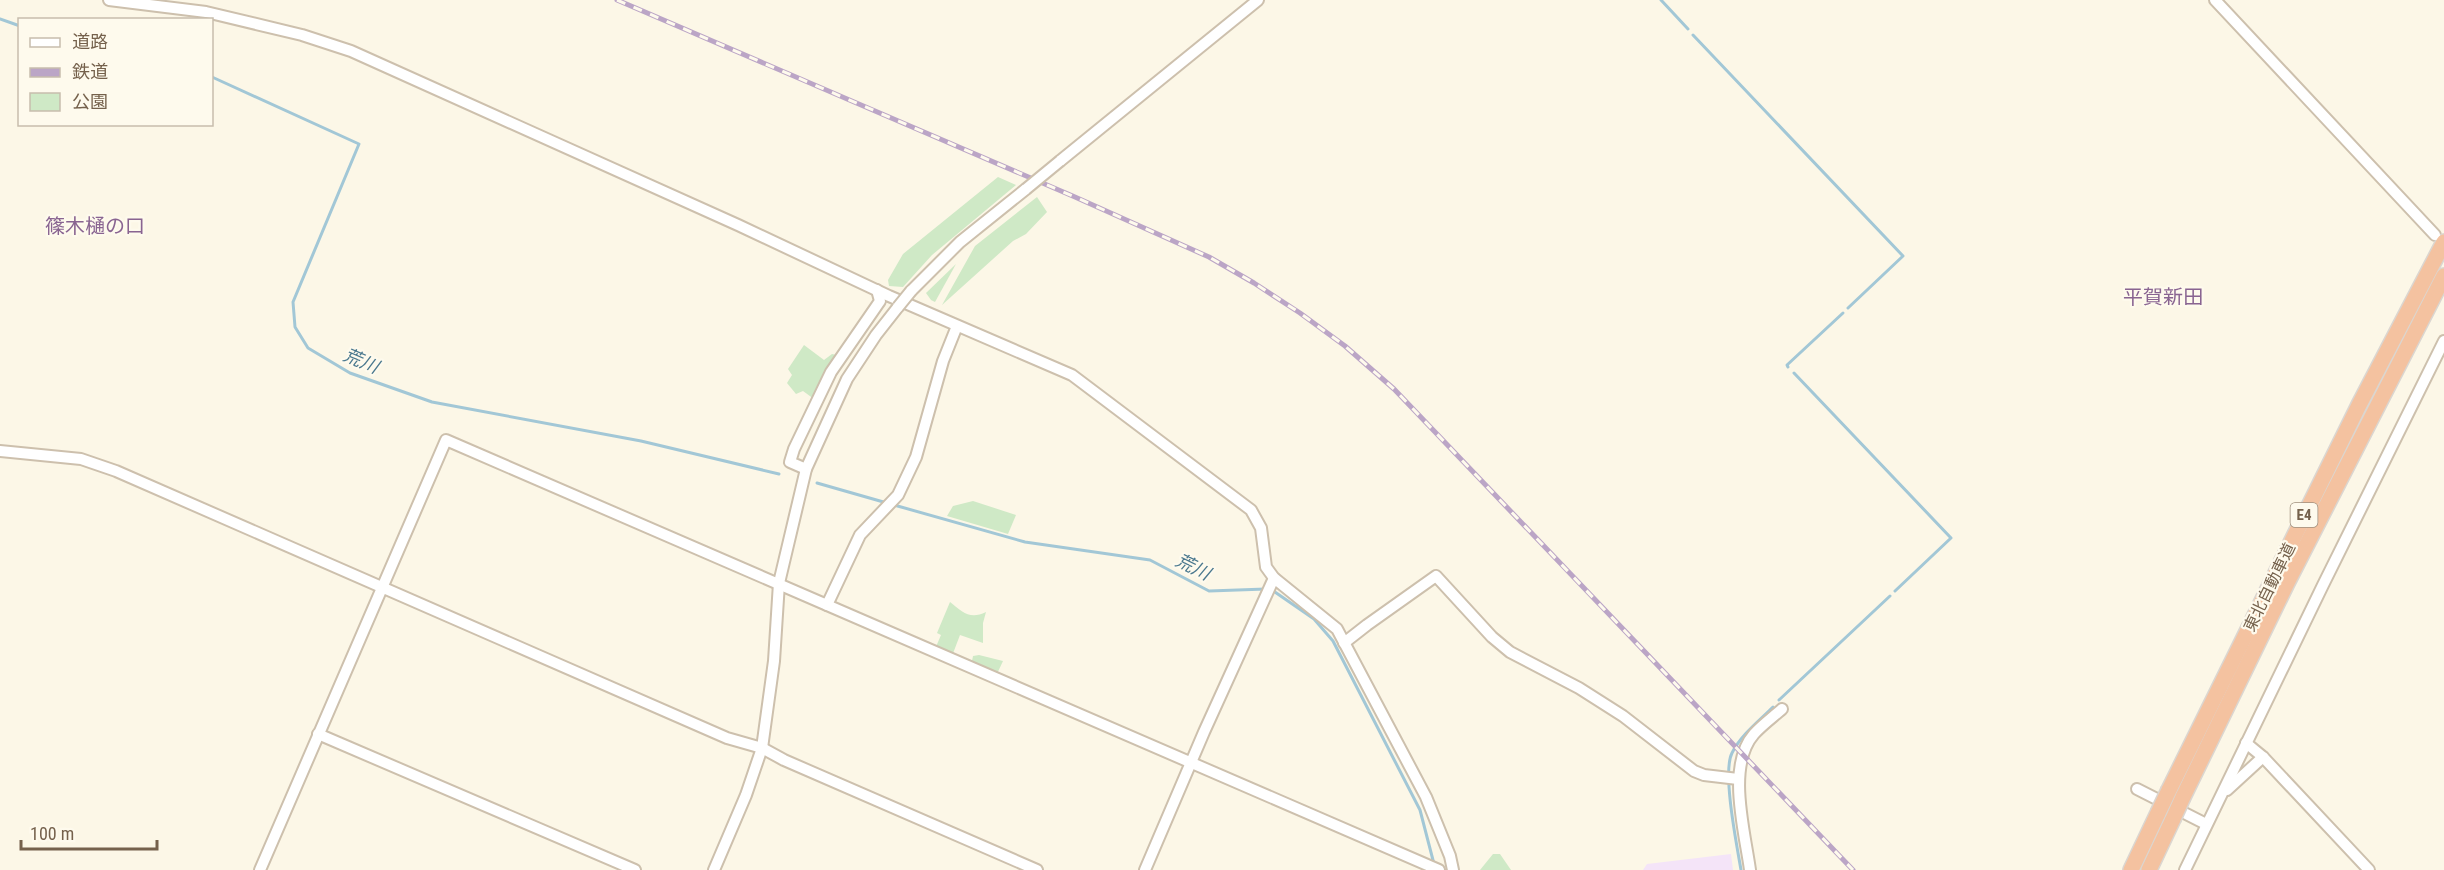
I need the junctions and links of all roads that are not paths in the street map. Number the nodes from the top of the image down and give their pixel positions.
1 (109, 0) edge
2 (1258, 0) edge
3 (2215, 0) edge
4 (2440, 238) edge
5 (2444, 276) edge
6 (877, 290) junction
7 (957, 326) junction
8 (2444, 341) edge
9 (0, 451) edge
10 (806, 470) junction
11 (779, 583) junction
12 (1270, 584) junction
13 (382, 588) junction
14 (827, 605) junction
15 (1344, 643) junction
16 (1782, 709) dead end
17 (318, 734) junction
18 (2246, 743) junction
19 (762, 748) junction
20 (2264, 757) junction
21 (1190, 762) junction
22 (1737, 779) junction
23 (2137, 789) dead end
24 (2224, 792) junction
25 (2206, 824) junction
26 (1436, 869) edge
27 (260, 870) edge
28 (635, 870) edge
29 (714, 870) edge
30 (1037, 870) edge
31 (1145, 870) edge
32 (1453, 870) edge
33 (1750, 870) edge
34 (2131, 870) edge
35 (2149, 870) edge
36 (2185, 870) edge
37 (2369, 870) edge

1 - 6 street
2 - 10 street, bridge
3 - 4 street
4 - 34 highway, 東北自動車道 / E4, bridge
5 - 35 highway, 東北自動車道 / E4, bridge
6 - 7 street
6 - 10 street
7 - 12 street
7 - 14 street
8 - 18 street
9 - 13 street
10 - 11 street
11 - 13 street
11 - 14 street
11 - 19 street
12 - 15 street
12 - 21 street
13 - 17 street
13 - 19 street
14 - 21 street
15 - 22 street
15 - 32 street
16 - 22 street
17 - 27 street
17 - 28 street
18 - 20 street
18 - 24 street
19 - 29 street
19 - 30 street
20 - 24 street
20 - 37 street
21 - 26 street
21 - 31 street
22 - 33 street
23 - 25 street
24 - 25 street
25 - 36 street

